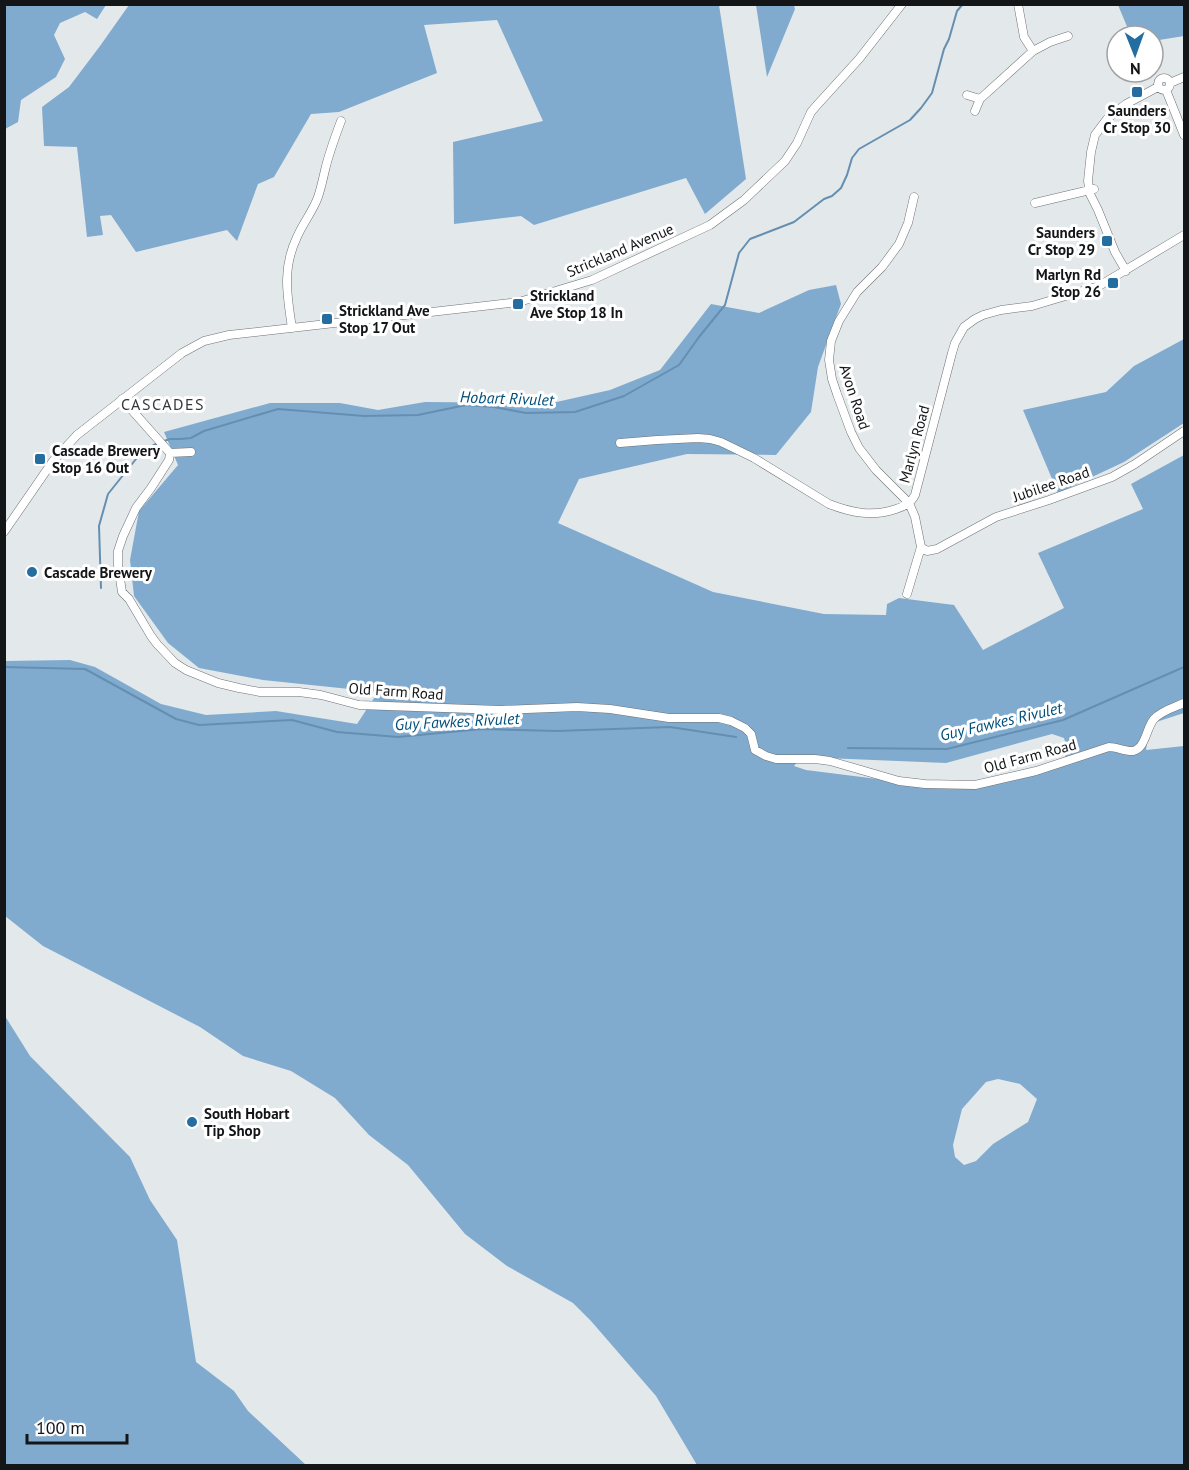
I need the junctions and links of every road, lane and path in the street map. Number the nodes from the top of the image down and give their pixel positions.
1 (902, 4) edge
2 (1018, 4) edge
3 (1068, 36) dead end
4 (1033, 51) junction
5 (1185, 76) edge
6 (1164, 87) junction
7 (967, 95) dead end
8 (980, 99) junction
9 (975, 111) dead end
10 (341, 121) dead end
11 (1185, 135) edge
12 (1091, 189) junction
13 (914, 197) dead end
14 (1035, 203) dead end
15 (1185, 236) edge
16 (1126, 271) junction
17 (292, 328) junction
18 (122, 399) junction
19 (1185, 431) edge
20 (620, 443) dead end
21 (191, 452) dead end
22 (170, 453) junction
23 (909, 503) junction
24 (4, 532) edge
25 (921, 547) junction
26 (907, 594) dead end
27 (1185, 703) edge

1 - 17 street, Strickland Avenue
2 - 4 street
3 - 4 street
4 - 8 street
5 - 6 street
6 - 11 street
6 - 12 street
7 - 8 street
8 - 9 street
10 - 17 street
12 - 14 street
12 - 16 street
13 - 23 street, Avon Road
15 - 16 street, Marlyn Road
16 - 23 street, Marlyn Road
17 - 18 street, Strickland Avenue
18 - 22 street
18 - 24 street, Strickland Avenue
19 - 25 street, Jubilee Road
20 - 23 street, Marlyn Road
21 - 22 street
22 - 27 street, Old Farm Road
23 - 25 street
25 - 26 street

